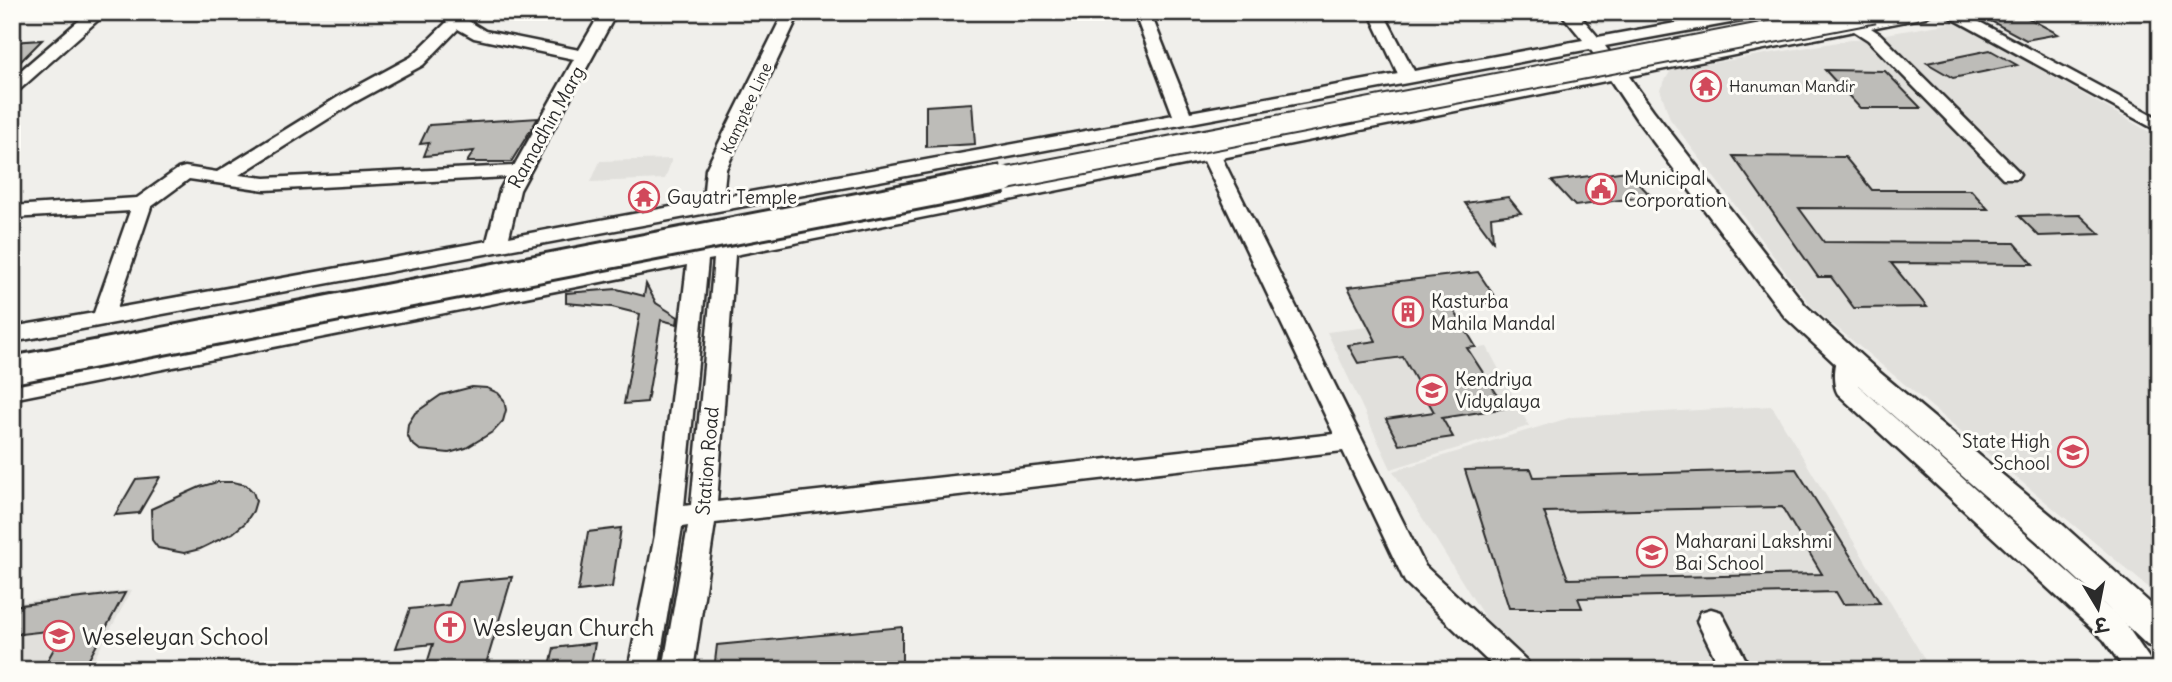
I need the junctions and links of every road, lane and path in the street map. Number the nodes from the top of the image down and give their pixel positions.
1 (99, 12) edge
2 (609, 12) edge
3 (792, 12) edge
4 (1142, 12) edge
5 (1568, 12) edge
6 (1763, 12) edge
7 (1815, 12) edge
8 (1926, 12) edge
9 (1949, 12) edge
10 (1375, 13) edge
11 (450, 16) edge
12 (1866, 20) edge
13 (1594, 43) junction
14 (584, 56) junction
15 (1616, 72) junction
16 (1408, 76) junction
17 (12, 87) edge
18 (1183, 117) junction
19 (2160, 127) edge
20 (1210, 153) junction
21 (520, 172) junction
22 (2010, 174) dead end
23 (220, 178) junction
24 (142, 204) junction
25 (712, 207) junction
26 (12, 212) edge
27 (496, 246) junction
28 (725, 251) junction
29 (698, 256) junction
30 (103, 318) junction
31 (12, 335) edge
32 (12, 354) edge
33 (1857, 369) junction
34 (12, 370) edge
35 (12, 391) edge
36 (1350, 441) junction
37 (703, 515) junction
38 (670, 518) junction
39 (1711, 621) dead end
40 (2160, 634) edge
41 (643, 670) edge
42 (678, 670) edge
43 (1517, 670) edge
44 (1736, 670) edge
45 (2142, 670) edge

1 - 17 street
2 - 14 street, Ramadhin Marg
3 - 25 street, Kamptee Line
4 - 18 street
5 - 13 street
6 - 13 street
7 - 32 main road
8 - 12 street
9 - 19 street
10 - 16 street
11 - 14 street
11 - 23 street
12 - 15 street
12 - 22 street
12 - 34 main road, bridge
13 - 15 street
13 - 16 street
14 - 21 street, Ramadhin Marg
15 - 20 street
15 - 33 main road
16 - 18 street
18 - 25 street
20 - 28 street
20 - 36 street
21 - 23 street
21 - 27 street, Ramadhin Marg
23 - 24 street
24 - 26 street
24 - 30 street
25 - 27 street
27 - 30 street
28 - 29 street
28 - 37 street, Station Road
29 - 35 street
29 - 38 street, Station Road
30 - 31 street
33 - 40 main road
33 - 45 street
36 - 37 street
36 - 43 street
37 - 38 street
37 - 42 street, Station Road
38 - 41 street, Station Road
39 - 44 street

